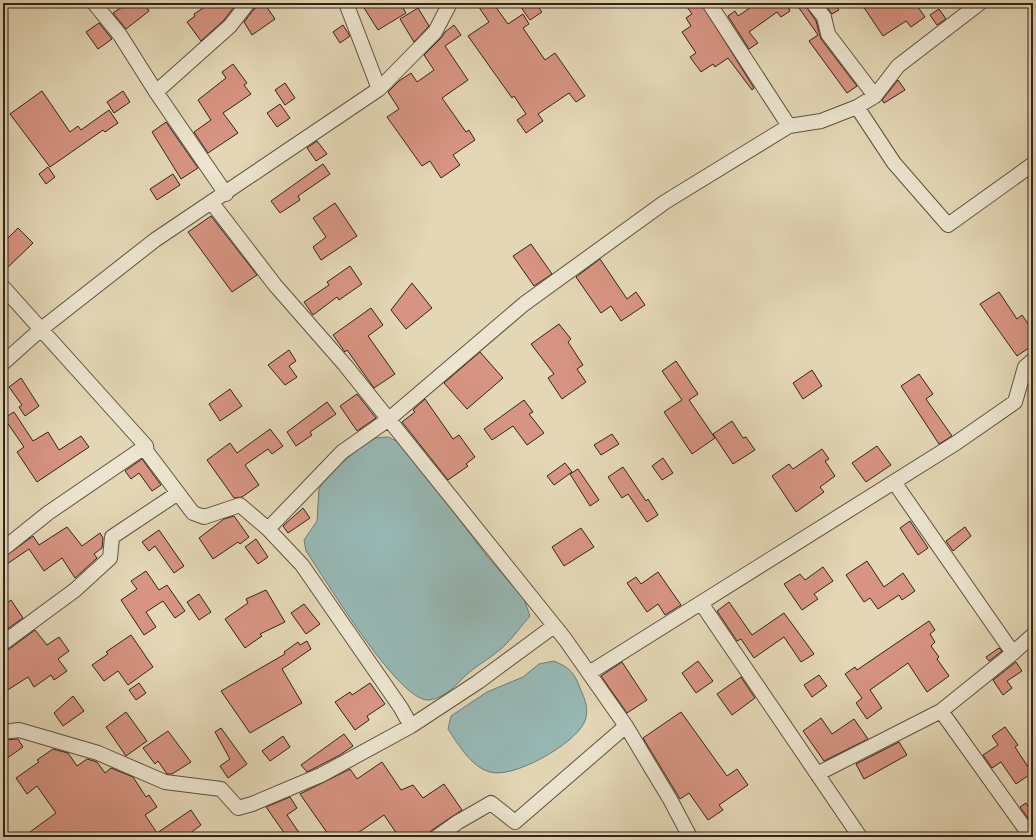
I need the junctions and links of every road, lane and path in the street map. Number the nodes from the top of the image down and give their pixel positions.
1 (94, 3) edge
2 (248, 3) edge
3 (346, 3) edge
4 (450, 3) edge
5 (709, 3) edge
6 (813, 3) edge
7 (980, 3) edge
8 (379, 89) junction
9 (156, 92) junction
10 (875, 96) junction
11 (857, 107) junction
12 (789, 126) junction
13 (1033, 164) edge
14 (226, 194) junction
15 (212, 203) junction
16 (3, 287) edge
17 (40, 330) junction
18 (1033, 360) edge
19 (3, 363) edge
20 (389, 419) junction
21 (146, 446) junction
22 (894, 482) junction
23 (178, 493) junction
24 (268, 528) junction
25 (3, 549) edge
26 (701, 603) junction
27 (554, 626) junction
28 (1033, 635) edge
29 (3, 643) edge
30 (1013, 654) junction
31 (589, 673) junction
32 (941, 711) junction
33 (411, 726) junction
34 (626, 726) junction
35 (3, 732) edge
36 (817, 774) junction
37 (437, 837) edge
38 (690, 837) edge
39 (860, 837) edge
40 (1031, 837) edge

1 - 9 street
2 - 9 street
3 - 8 street
4 - 8 street
5 - 12 street
6 - 10 street
7 - 10 street
8 - 14 street
9 - 14 street
10 - 11 street
11 - 12 street
11 - 13 street
12 - 20 street
14 - 15 street
15 - 17 street
15 - 20 street
16 - 17 street
17 - 19 street
17 - 21 street
18 - 22 street
20 - 24 street
20 - 27 street
21 - 23 street
21 - 25 street
22 - 26 street
22 - 30 street
23 - 24 street
23 - 29 street
24 - 33 street
26 - 31 street
26 - 36 street
27 - 31 street
27 - 33 street
28 - 30 street
30 - 32 street
31 - 34 street
32 - 36 street
32 - 40 street
33 - 35 street
34 - 37 street
34 - 38 street
36 - 39 street

